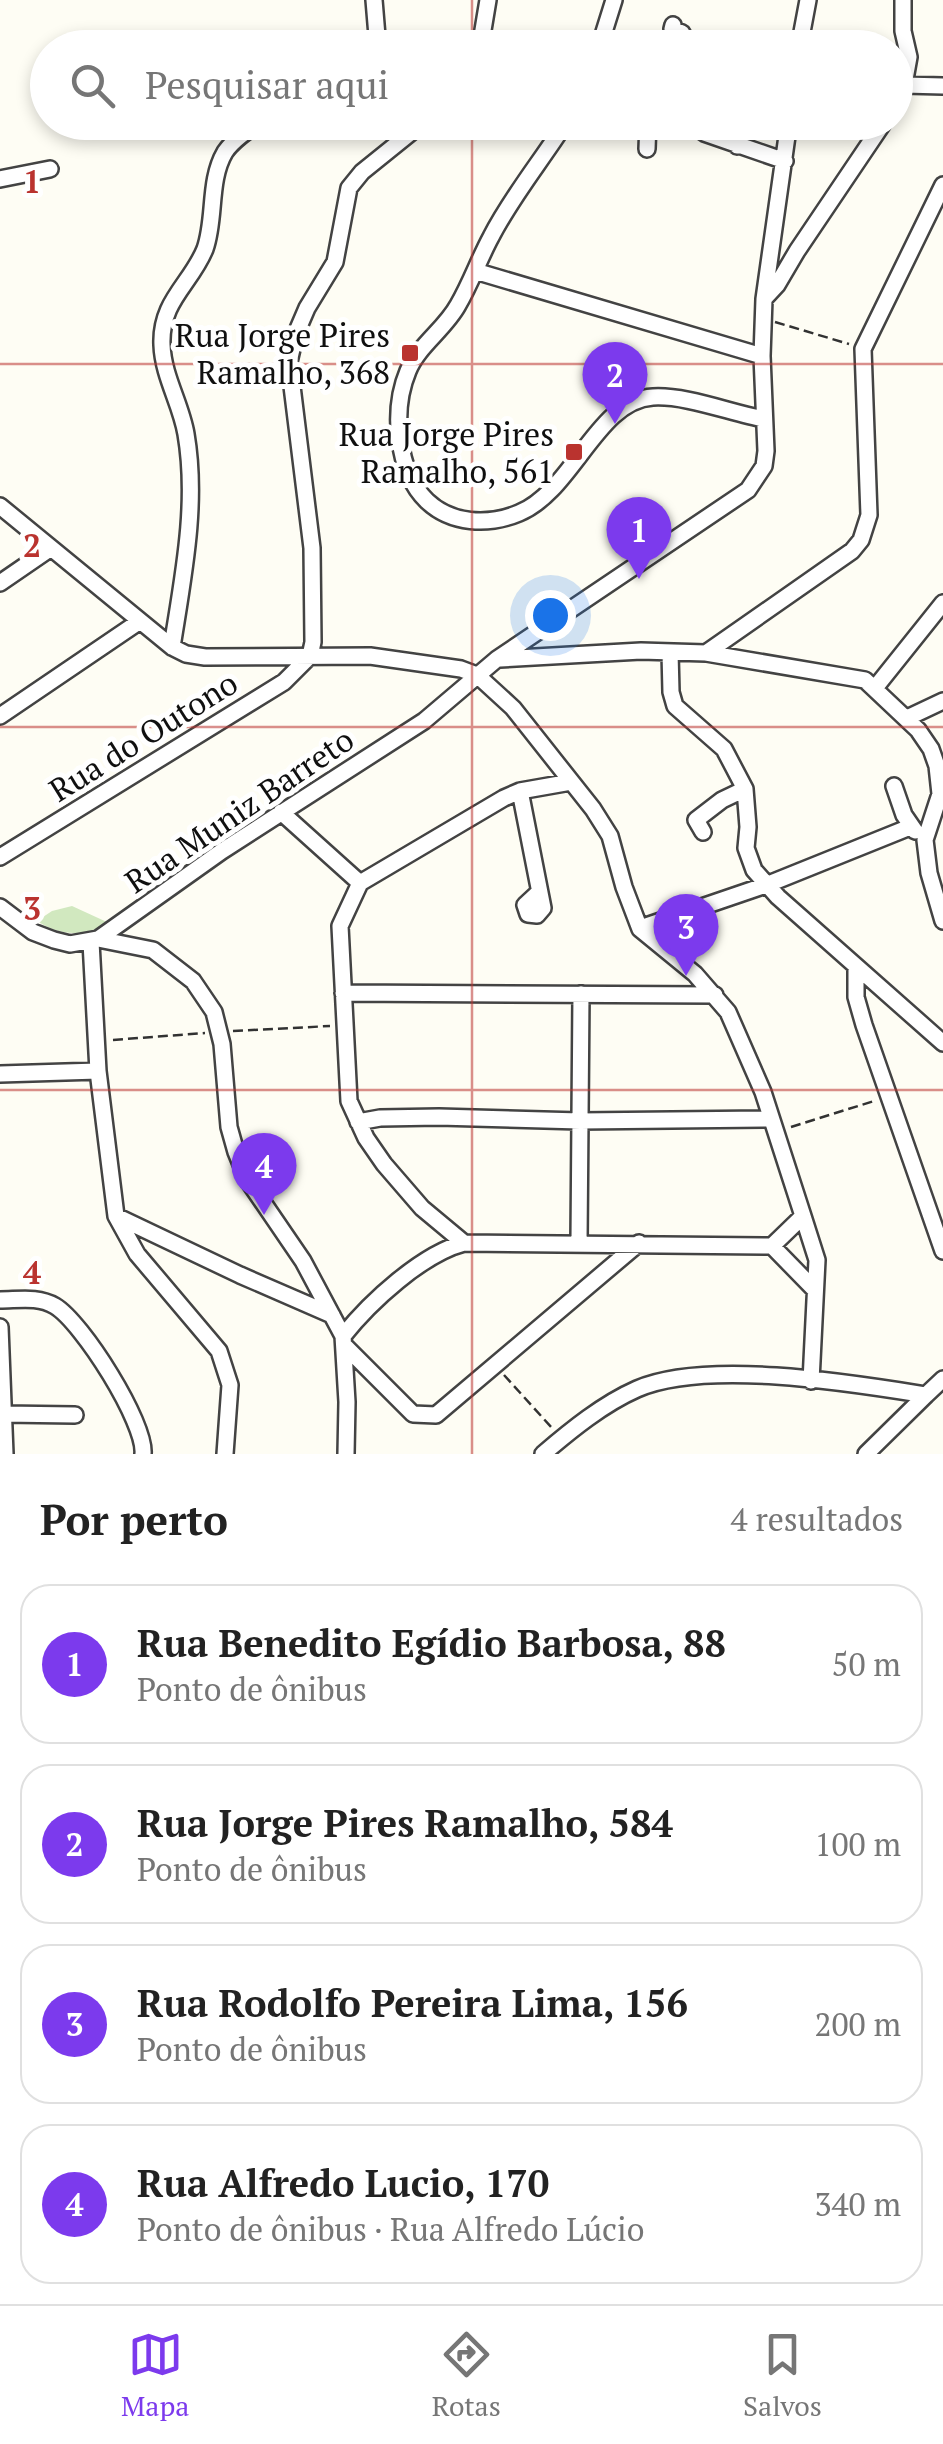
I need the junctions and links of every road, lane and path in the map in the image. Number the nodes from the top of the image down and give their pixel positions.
1 (488, 0) edge
2 (614, 0) edge
3 (808, 0) edge
4 (903, 0) edge
5 (371, 1) edge
6 (375, 30) edge
7 (483, 30) edge
8 (605, 30) edge
9 (802, 30) edge
10 (902, 30) edge
11 (913, 85) edge
12 (943, 86) edge
13 (238, 140) edge
14 (402, 140) edge
15 (554, 140) edge
16 (647, 140) edge
17 (720, 140) edge
18 (736, 140) edge
19 (787, 140) edge
20 (874, 140) edge
21 (736, 146) junction
22 (646, 149) dead end
23 (785, 161) junction
24 (50, 169) dead end
25 (0, 179) edge
26 (943, 185) edge
27 (475, 271) junction
28 (764, 310) junction
29 (862, 349) junction
30 (762, 356) junction
31 (764, 420) junction
32 (0, 506) edge
33 (51, 548) junction
34 (0, 583) edge
35 (943, 603) edge
36 (140, 621) junction
37 (172, 647) junction
38 (670, 652) junction
39 (706, 653) junction
40 (310, 656) junction
41 (497, 660) junction
42 (424, 664) junction
43 (477, 674) junction
44 (874, 688) junction
45 (460, 691) junction
46 (943, 701) edge
47 (0, 716) edge
48 (907, 718) junction
49 (571, 782) junction
50 (894, 786) dead end
51 (745, 789) junction
52 (520, 791) junction
53 (281, 812) junction
54 (910, 827) junction
55 (703, 832) dead end
56 (925, 840) junction
57 (0, 857) edge
58 (360, 883) junction
59 (766, 884) junction
60 (539, 892) dead end
61 (0, 907) edge
62 (943, 921) edge
63 (640, 928) junction
64 (94, 940) junction
65 (856, 967) junction
66 (343, 993) junction
67 (581, 994) junction
68 (715, 995) junction
69 (344, 1025) junction
70 (220, 1031) junction
71 (97, 1042) junction
72 (943, 1043) edge
73 (98, 1071) junction
74 (0, 1074) edge
75 (889, 1096) junction
76 (580, 1121) junction
77 (358, 1122) junction
78 (774, 1125) junction
79 (116, 1216) junction
80 (804, 1216) junction
81 (579, 1242) junction
82 (464, 1243) junction
83 (638, 1243) junction
84 (772, 1246) junction
85 (943, 1251) edge
86 (814, 1290) junction
87 (0, 1300) edge
88 (332, 1315) junction
89 (0, 1327) edge
90 (344, 1341) junction
91 (497, 1366) junction
92 (943, 1379) edge
93 (812, 1381) junction
94 (926, 1395) junction
95 (3, 1414) junction
96 (75, 1415) dead end
97 (562, 1439) junction
98 (144, 1448) edge
99 (5, 1454) edge
100 (225, 1454) edge
101 (346, 1454) edge
102 (543, 1454) edge
103 (866, 1454) edge

1 - 7 street
2 - 8 street
3 - 9 street
4 - 10 street
5 - 6 street
11 - 12 street
13 - 37 street
14 - 40 street
15 - 27 street
16 - 22 street
17 - 21 street
18 - 21 street
19 - 23 street, Rua Muniz Barreto
20 - 28 street
21 - 23 street
23 - 28 street, Rua Muniz Barreto
24 - 25 street
26 - 29 street
27 - 30 street
27 - 31 street
28 - 29 path
28 - 30 street, Rua Muniz Barreto
29 - 39 street
30 - 31 street, Rua Muniz Barreto
31 - 41 street, Rua Muniz Barreto
32 - 33 street
33 - 34 street
33 - 36 street
35 - 44 street
36 - 37 street
36 - 47 street
37 - 40 street
38 - 39 street
38 - 41 street
38 - 51 street
39 - 44 street
40 - 42 street
40 - 57 street, Rua do Outono
41 - 43 street, Rua Muniz Barreto
42 - 43 street
42 - 45 street
43 - 45 street, Rua Muniz Barreto
43 - 49 street
44 - 48 street
45 - 53 street, Rua Muniz Barreto
46 - 48 street
48 - 56 street
49 - 52 street
49 - 63 street
50 - 54 street
51 - 55 street
51 - 59 street
52 - 58 street
52 - 60 street
53 - 58 street
53 - 64 street, Rua Muniz Barreto
54 - 56 street
54 - 59 street
56 - 62 street
58 - 66 street
59 - 63 street
59 - 65 street
61 - 64 street
63 - 68 street
64 - 70 street
64 - 71 street
65 - 72 street
65 - 75 street
66 - 67 street
66 - 69 street
67 - 68 street
67 - 76 street
68 - 78 street
69 - 70 path
69 - 77 street
70 - 71 path
70 - 88 street
71 - 73 street
73 - 74 street
73 - 79 street
75 - 78 path
75 - 85 street
76 - 77 street
76 - 78 street
76 - 81 street
77 - 82 street
78 - 80 street
79 - 88 street
79 - 100 street
80 - 84 street
80 - 86 street
81 - 82 street
81 - 83 street
82 - 90 street
83 - 84 street
83 - 91 street
84 - 86 street
86 - 93 street
87 - 98 street
88 - 90 street
89 - 95 street
90 - 91 street
90 - 101 street
91 - 97 path
92 - 94 street
93 - 94 street
93 - 97 street
94 - 103 street
95 - 96 street
95 - 99 street
97 - 102 street

